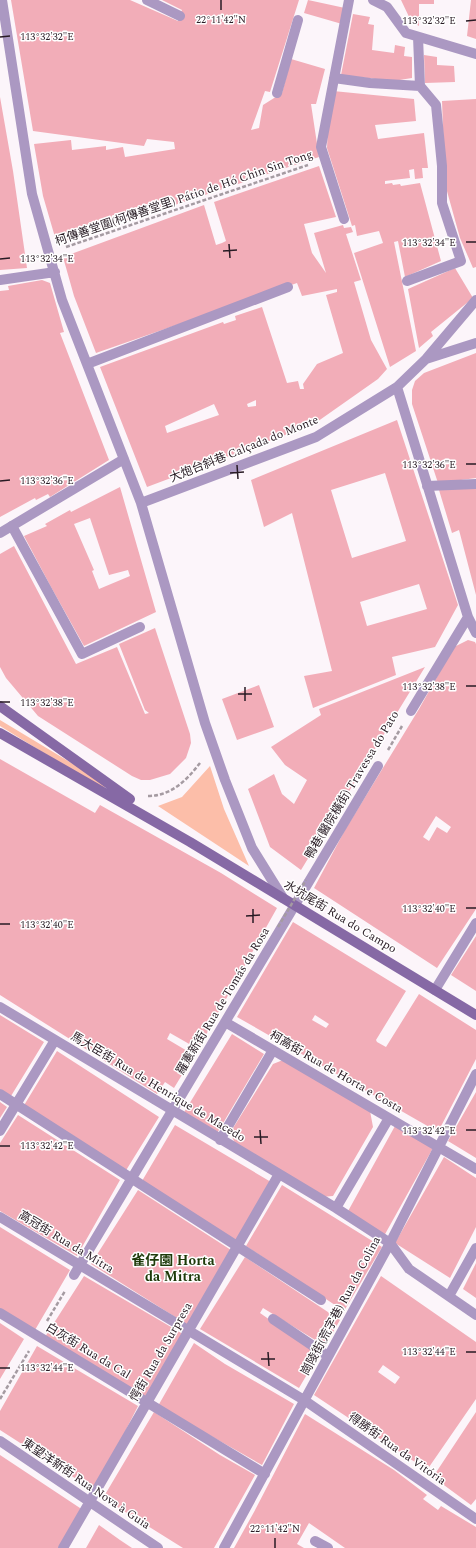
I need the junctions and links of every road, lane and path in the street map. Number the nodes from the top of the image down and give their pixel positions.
1 (2, 0) edge
2 (147, 0) edge
3 (349, 0) edge
4 (373, 0) edge
5 (180, 16) dead end
6 (298, 20) dead end
7 (418, 37) junction
8 (4, 48) edge
9 (476, 54) edge
10 (334, 78) junction
11 (420, 86) junction
12 (277, 93) dead end
13 (325, 160) junction
14 (344, 219) dead end
15 (49, 253) junction
16 (55, 272) junction
17 (0, 280) edge
18 (407, 281) dead end
19 (288, 288) dead end
20 (476, 300) edge
21 (476, 343) edge
22 (426, 359) junction
23 (87, 364) junction
24 (397, 387) junction
25 (124, 459) junction
26 (476, 484) edge
27 (428, 486) junction
28 (141, 504) junction
29 (12, 526) junction
30 (0, 533) edge
31 (468, 617) junction
32 (140, 627) dead end
33 (476, 633) edge
34 (0, 706) edge
35 (411, 711) joint
36 (0, 733) edge
37 (200, 762) dead end
38 (378, 766) joint
39 (146, 796) dead end
40 (190, 842) junction
41 (306, 880) dead end
42 (283, 898) junction
43 (295, 905) junction
44 (476, 923) edge
45 (278, 927) dead end
46 (435, 990) junction
47 (0, 1007) edge
48 (476, 1015) edge
49 (225, 1022) junction
50 (55, 1040) junction
51 (274, 1050) junction
52 (476, 1074) edge
53 (0, 1094) edge
54 (16, 1104) junction
55 (172, 1111) junction
56 (389, 1118) junction
57 (0, 1130) edge
58 (220, 1140) junction
59 (438, 1147) junction
60 (476, 1169) edge
61 (279, 1174) junction
62 (132, 1178) junction
63 (336, 1208) junction
64 (0, 1217) edge
65 (390, 1243) junction
66 (237, 1246) junction
67 (476, 1248) edge
68 (80, 1265) junction
69 (74, 1275) dead end
70 (449, 1296) junction
71 (321, 1300) dead end
72 (0, 1313) edge
73 (476, 1315) edge
74 (273, 1319) dead end
75 (188, 1331) junction
76 (328, 1356) junction
77 (304, 1400) junction
78 (147, 1402) junction
79 (0, 1441) edge
80 (265, 1474) junction
81 (90, 1501) junction
82 (476, 1519) edge
83 (316, 1541) dead end
84 (63, 1548) edge
85 (158, 1548) edge
86 (224, 1548) edge
87 (328, 1548) edge

1 - 8 street
2 - 5 street
3 - 10 street
4 - 7 street
6 - 12 street
7 - 9 street
7 - 11 street
8 - 15 street
10 - 11 street
10 - 13 street
11 - 18 street
13 - 14 street
13 - 15 path, 柯傳善堂圍(柯傳善堂里) Pátio de Hó Chin Sin Tong
15 - 16 street
16 - 17 street
16 - 23 street
19 - 23 street
20 - 22 street
21 - 22 street, 大炮台斜巷 Calçada do Monte
22 - 24 street, 大炮台斜巷 Calçada do Monte
23 - 25 street
24 - 27 street
24 - 28 street, 大炮台斜巷 Calçada do Monte
25 - 28 street
25 - 29 street
26 - 27 street
27 - 31 street
28 - 42 street
29 - 30 street
29 - 32 street
31 - 33 street
31 - 35 street, 鴨巷(醫院橫街) Travessa do Pato
34 - 40 main road, 水坑尾街 Rua do Campo
35 - 38 path, 鴨巷(醫院橫街) Travessa do Pato
36 - 40 main road, 水坑尾街 Rua do Campo
37 - 39 path
38 - 43 street, 鴨巷(醫院橫街) Travessa do Pato
40 - 42 main road, 水坑尾街 Rua do Campo
41 - 45 path, bridge
42 - 43 main road, 水坑尾街 Rua do Campo
43 - 46 main road, 水坑尾街 Rua do Campo
43 - 49 street, 羅憲新街 Rua de Tomás da Rosa
44 - 46 street
46 - 48 main road, 水坑尾街 Rua do Campo
47 - 50 street, 馬大臣街 Rua de Henrique de Macedo
49 - 51 street, 柯高街 Rua de Horta e Costa
49 - 55 street, 羅憲新街 Rua de Tomás da Rosa
50 - 54 street
50 - 55 street, 馬大臣街 Rua de Henrique de Macedo
51 - 56 street, 柯高街 Rua de Horta e Costa
51 - 58 street
52 - 59 street, 崗陵街(荒字巷) Rua da Colina
53 - 54 street
54 - 57 street
54 - 62 street
55 - 58 street, 馬大臣街 Rua de Henrique de Macedo
55 - 62 street, 羅憲新街 Rua de Tomás da Rosa
56 - 59 street, 柯高街 Rua de Horta e Costa
56 - 63 street
58 - 61 street, 馬大臣街 Rua de Henrique de Macedo
59 - 60 street, 柯高街 Rua de Horta e Costa
59 - 65 street, 崗陵街(荒字巷) Rua da Colina
61 - 63 street, 馬大臣街 Rua de Henrique de Macedo
61 - 66 street, 愕街 Rua da Surpresa
62 - 66 street
62 - 68 street, 羅憲新街 Rua de Tomás da Rosa
63 - 65 street, 馬大臣街 Rua de Henrique de Macedo
64 - 68 street, 高冠街 Rua da Mitra
65 - 70 street, 馬大臣街 Rua de Henrique de Macedo
65 - 76 street, 崗陵街(荒字巷) Rua da Colina
66 - 71 street
66 - 75 street, 愕街 Rua da Surpresa
67 - 70 street
68 - 69 street, 羅憲新街 Rua de Tomás da Rosa
68 - 75 street, 高冠街 Rua da Mitra
70 - 73 street, 馬大臣街 Rua de Henrique de Macedo
72 - 78 street, 白灰街 Rua da Cal
74 - 76 street
75 - 77 street, 高冠街 Rua da Mitra
75 - 78 street, 愕街 Rua da Surpresa
76 - 77 street, 崗陵街(荒字巷) Rua da Colina
77 - 80 street, 崗陵街(荒字巷) Rua da Colina
77 - 82 street, 得勝街 Rua da Vitória
78 - 80 street, 白灰街 Rua da Cal
78 - 81 street, 愕街 Rua da Surpresa
79 - 81 street, 東望洋新街 Rua Nova à Guia
80 - 86 street, 崗陵街(荒字巷) Rua da Colina
81 - 84 street, 愕街 Rua da Surpresa
81 - 85 street, 東望洋新街 Rua Nova à Guia
83 - 87 street

